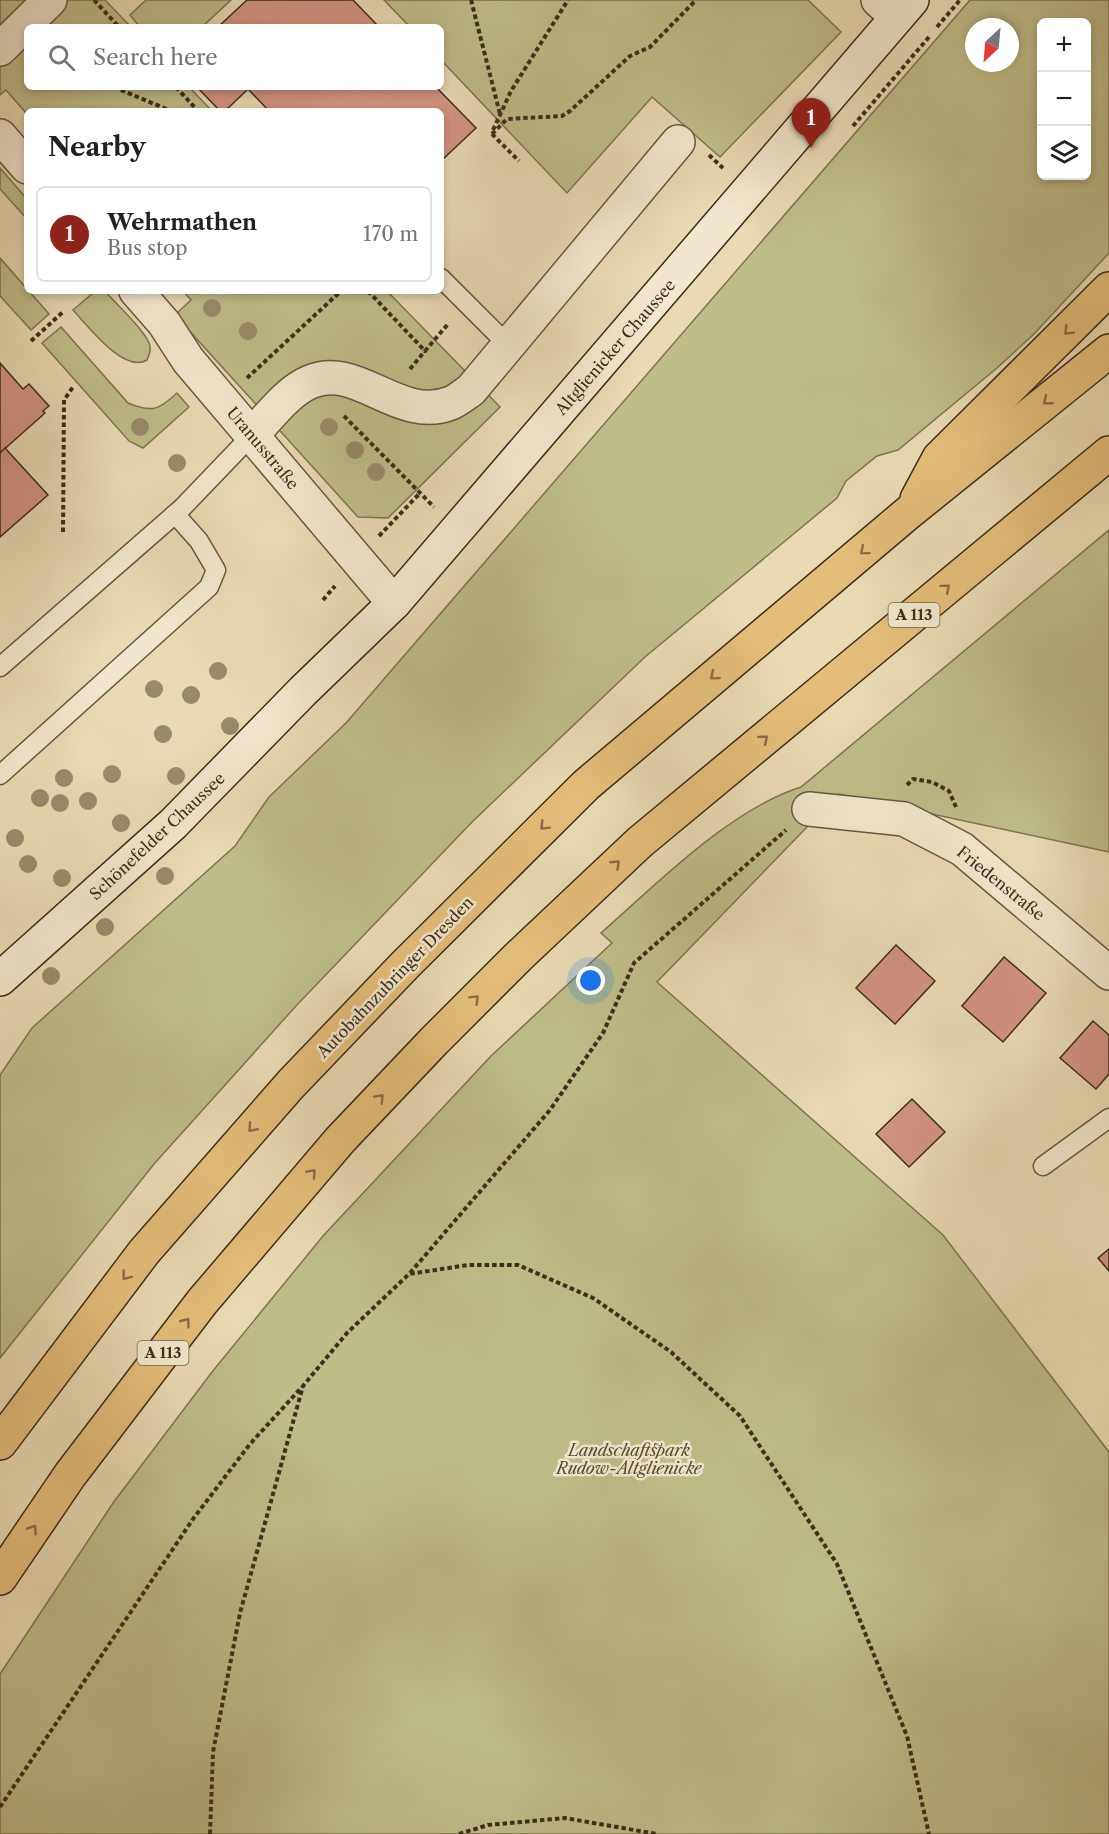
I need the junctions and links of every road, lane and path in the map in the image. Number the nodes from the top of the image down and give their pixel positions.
1 (50, 0) edge
2 (94, 0) edge
3 (471, 0) edge
4 (568, 0) edge
5 (696, 0) edge
6 (960, 0) edge
7 (896, 6) edge
8 (26, 24) edge
9 (116, 24) edge
10 (24, 25) edge
11 (0, 49) edge
12 (121, 90) edge
13 (179, 90) edge
14 (164, 108) edge
15 (195, 108) edge
16 (500, 115) junction
17 (853, 126) dead end
18 (492, 134) junction
19 (0, 136) edge
20 (678, 142) dead end
21 (519, 161) dead end
22 (24, 164) edge
23 (444, 281) edge
24 (1109, 290) edge
25 (139, 294) edge
26 (338, 294) edge
27 (371, 294) edge
28 (465, 304) junction
29 (63, 312) dead end
30 (31, 341) dead end
31 (508, 345) junction
32 (1109, 351) edge
33 (310, 381) junction
34 (73, 387) dead end
35 (217, 393) junction
36 (252, 435) junction
37 (1109, 453) edge
38 (909, 513) junction
39 (175, 514) junction
40 (458, 530) junction
41 (63, 532) dead end
42 (394, 603) junction
43 (0, 667) edge
44 (309, 687) joint
45 (0, 775) edge
46 (809, 809) joint
47 (1109, 973) edge
48 (0, 979) edge
49 (1109, 1118) edge
50 (1043, 1166) dead end
51 (409, 1274) junction
52 (303, 1386) junction
53 (0, 1443) edge
54 (0, 1578) edge
55 (0, 1808) edge
56 (210, 1834) edge
57 (459, 1834) edge
58 (657, 1834) edge
59 (929, 1834) edge

1 - 8 street
2 - 9 path
3 - 16 path
4 - 16 path
5 - 18 path
6 - 17 path
7 - 40 street, Altglienicker Chaussee
10 - 11 street
12 - 14 path
13 - 15 path
16 - 18 path
18 - 21 path
19 - 22 street
20 - 31 street
23 - 28 lane
24 -> 38 highway
25 - 35 street, Uranusstraße
26 - 35 path
27 - 28 path
28 - 31 lane
29 - 30 path
31 - 33 street
32 -> 38 highway, Autobahnzubringer Dresden
33 - 36 street
33 - 40 path
34 - 41 path
35 - 36 street, Uranusstraße
36 - 39 lane
36 - 42 street, Uranusstraße
54 -> 37 highway, A 113
38 -> 53 highway, Autobahnzubringer Dresden
39 - 43 lane
39 - 45 lane
40 - 42 street, Altglienicker Chaussee
42 - 44 street, Altglienicker Chaussee
44 - 48 street, Schönefelder Chaussee
46 - 47 street, Friedenstraße
46 - 51 path
49 - 50 lane
51 - 52 path
51 - 59 path
52 - 55 path
52 - 56 path
57 - 58 path

